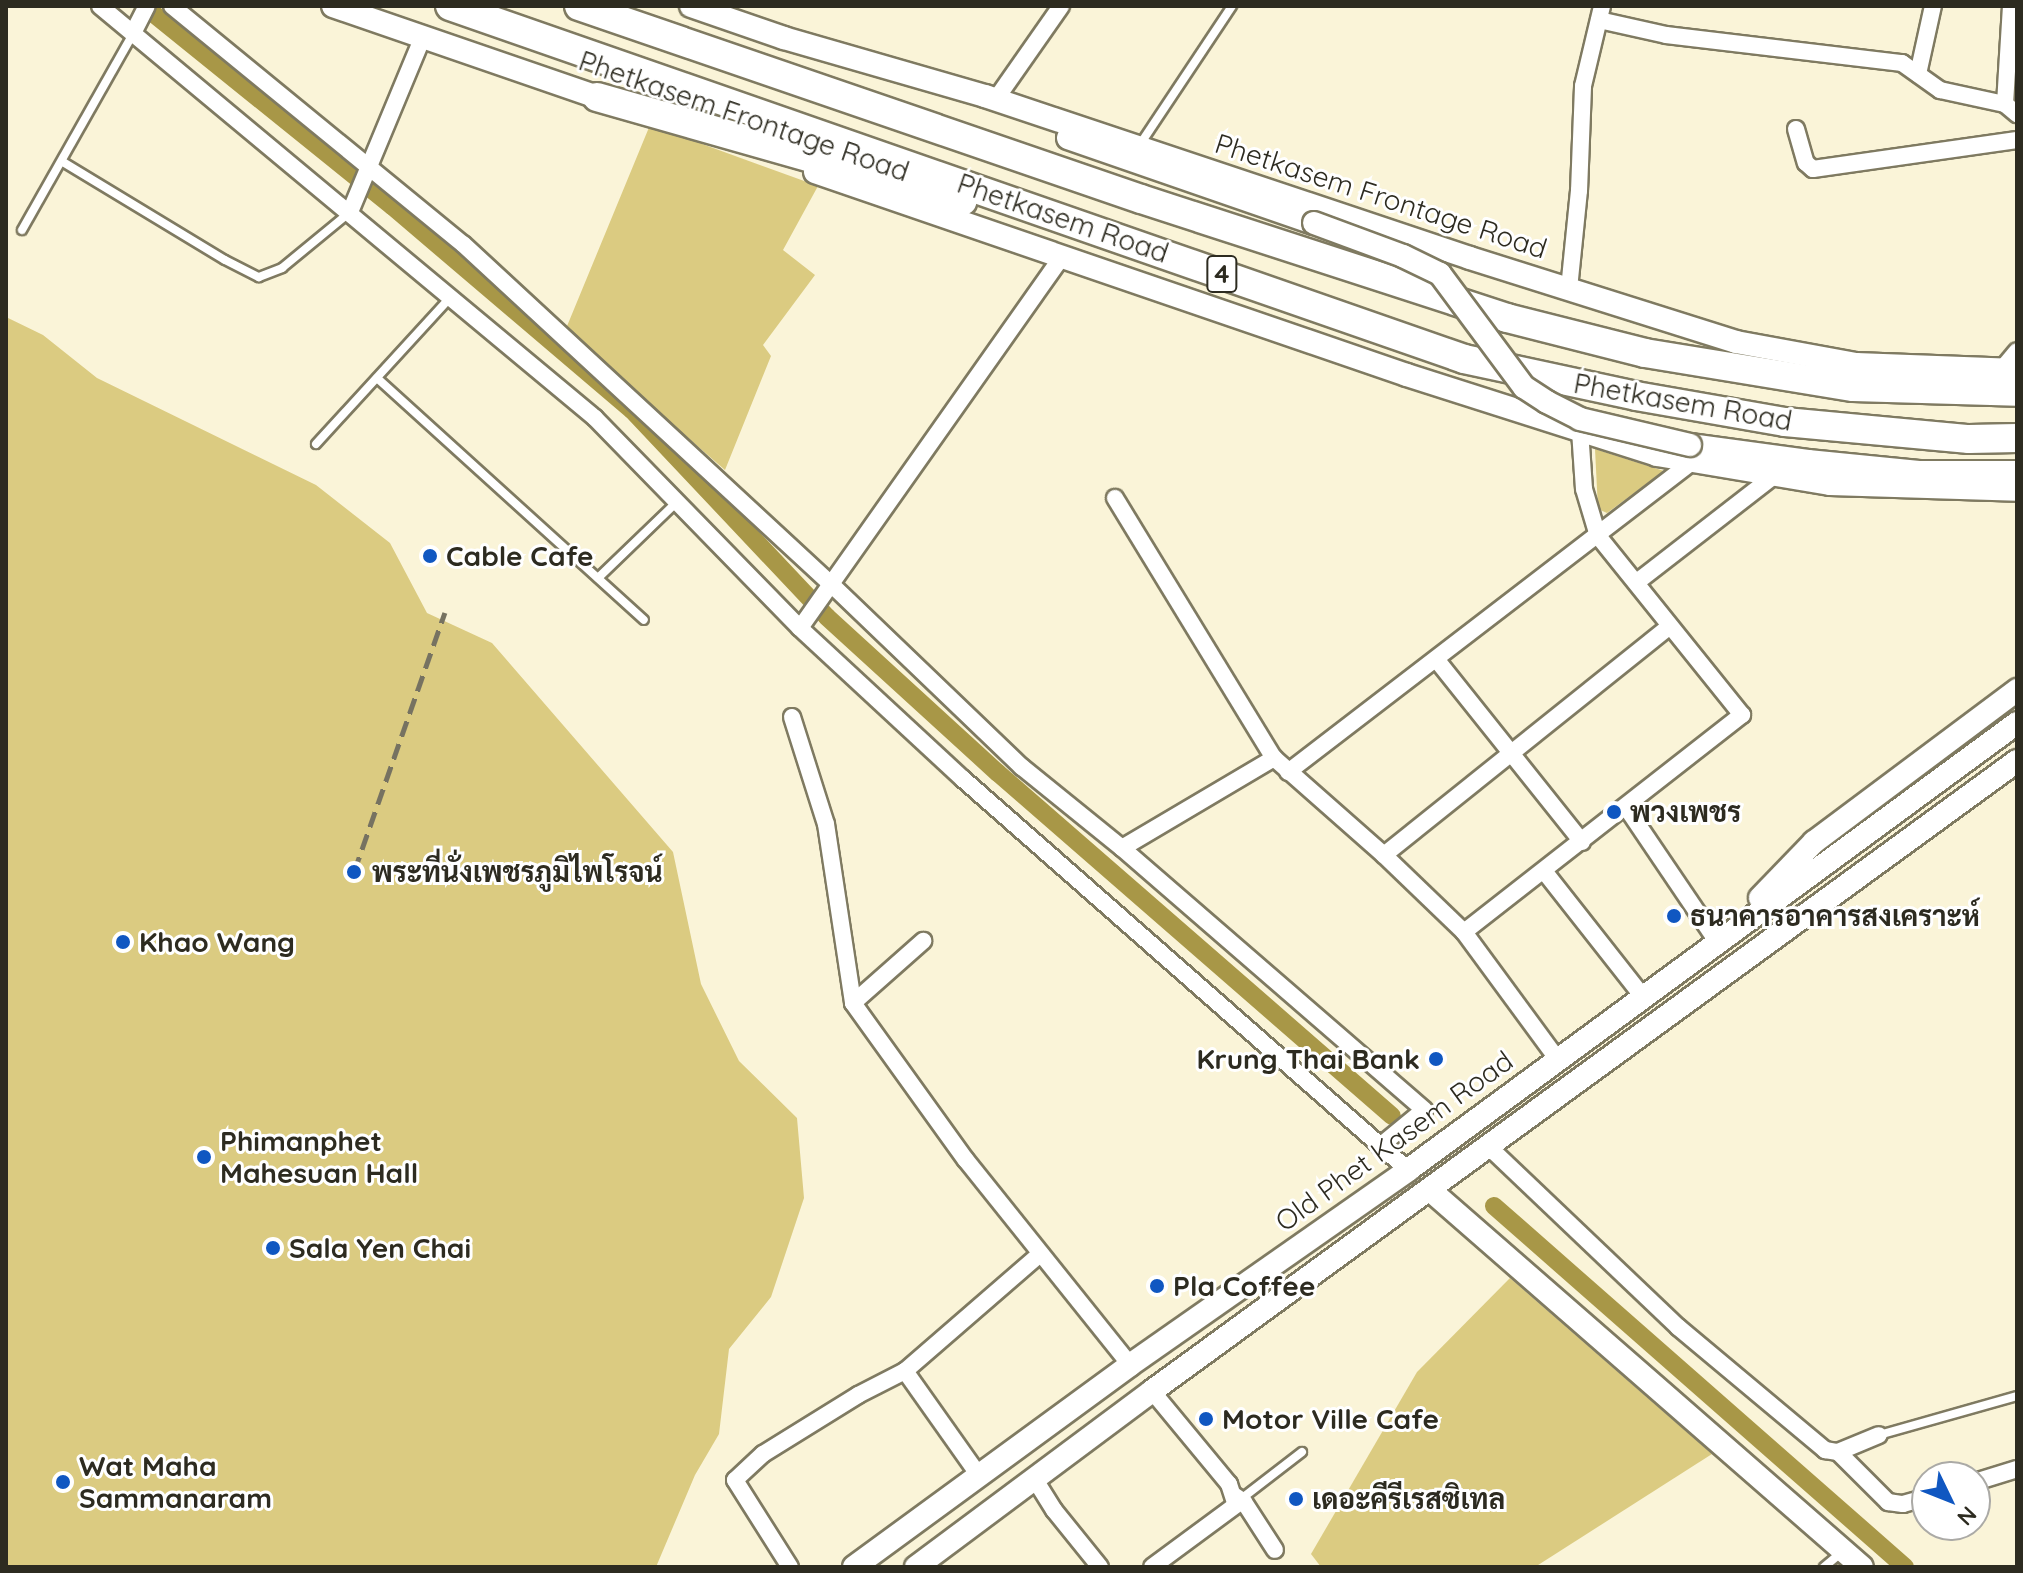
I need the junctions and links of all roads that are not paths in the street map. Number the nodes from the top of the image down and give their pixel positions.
1 (100, 6) edge
2 (147, 6) edge
3 (172, 6) edge
4 (333, 6) edge
5 (450, 6) edge
6 (579, 6) edge
7 (691, 6) edge
8 (1061, 6) edge
9 (1232, 6) edge
10 (1933, 6) edge
11 (2011, 6) edge
12 (1600, 13) edge
13 (135, 30) junction
14 (423, 37) junction
15 (784, 38) junction
16 (1918, 74) junction
17 (597, 97) junction
18 (996, 99) junction
19 (2011, 109) edge
20 (1796, 129) dead end
21 (2017, 140) edge
22 (1138, 147) junction
23 (63, 162) junction
24 (368, 168) junction
25 (350, 212) junction
26 (22, 230) dead end
27 (1062, 257) junction
28 (1233, 278) junction
29 (1569, 289) junction
30 (451, 297) junction
31 (2017, 351) edge
32 (2012, 377) edge
33 (377, 378) junction
34 (1580, 430) junction
35 (2017, 438) edge
36 (316, 444) dead end
37 (1691, 453) junction
38 (2017, 472) edge
39 (1775, 475) junction
40 (2017, 490) edge
41 (1115, 498) dead end
42 (677, 502) junction
43 (1598, 536) junction
44 (598, 578) junction
45 (1637, 582) junction
46 (828, 588) junction
47 (644, 620) dead end
48 (803, 623) junction
49 (1670, 626) junction
50 (1436, 659) junction
51 (2017, 690) edge
52 (792, 717) dead end
53 (2017, 723) edge
54 (1511, 754) junction
55 (1274, 758) junction
56 (2017, 761) edge
57 (1288, 772) junction
58 (1626, 807) junction
59 (1582, 842) junction
60 (1122, 848) junction
61 (1384, 855) junction
62 (1544, 871) junction
63 (1464, 932) junction
64 (923, 941) dead end
65 (1718, 943) junction
66 (1643, 997) junction
67 (853, 1003) junction
68 (1558, 1060) junction
69 (1380, 1146) junction
70 (1489, 1147) junction
71 (1408, 1170) junction
72 (1430, 1190) junction
73 (1040, 1254) junction
74 (1130, 1365) junction
75 (905, 1371) junction
76 (1152, 1391) junction
77 (2017, 1396) edge
78 (1879, 1435) joint
79 (1302, 1452) dead end
80 (1838, 1452) junction
81 (2017, 1469) edge
82 (978, 1474) junction
83 (1991, 1477) edge
84 (1034, 1478) junction
85 (1238, 1498) junction
86 (1911, 1502) edge
87 (1275, 1550) dead end
88 (1843, 1550) junction
89 (790, 1567) edge
90 (854, 1567) edge
91 (916, 1567) edge
92 (1100, 1567) edge
93 (1152, 1567) edge
94 (1824, 1567) edge
95 (1862, 1567) edge

1 - 13 street
2 - 13 street
3 - 24 street
4 - 14 main road, Phetkasem Frontage Road / 4
5 - 28 highway, Phetkasem Road / 4
6 - 32 highway, Phetkasem Road / 4
7 - 15 main road, Phetkasem Frontage Road
8 - 18 street
9 - 22 lane
10 - 16 street
11 - 19 street
12 - 16 street
12 - 29 street
13 - 23 lane
13 - 25 street
14 - 17 main road, Phetkasem Frontage Road / 4
14 - 24 street
15 - 18 main road, Phetkasem Frontage Road
15 - 37 main road, bridge
16 - 19 street
17 - 27 main road, Phetkasem Frontage Road / 4
17 - 28 highway
18 - 22 main road, Phetkasem Frontage Road
20 - 21 street
22 - 29 main road, Phetkasem Frontage Road
23 - 25 lane
23 - 26 lane
24 - 25 street
24 - 46 street
25 - 30 street
27 - 34 main road, Phetkasem Frontage Road / 4
27 - 46 street
28 - 35 highway, Phetkasem Road / 4
29 - 32 main road, Phetkasem Frontage Road
30 - 33 lane
30 - 42 street
31 - 32 street
33 - 36 lane
33 - 44 lane
34 - 37 main road, Phetkasem Frontage Road / 4
34 - 43 street
37 - 38 main road
37 - 39 main road, Phetkasem Frontage Road / 4
37 - 43 street
39 - 40 main road, Phetkasem Frontage Road / 4
39 - 45 street
41 - 55 street
42 - 44 lane
42 - 48 street
43 - 45 street
43 - 50 street
44 - 47 lane
45 - 49 street
46 - 48 street
46 - 60 street
48 - 69 street
49 - 54 street
49 - 58 street
50 - 54 street
50 - 57 street
51 - 65 main road
52 - 67 street
53 - 65 main road, Old Phet Kasem Road
54 - 59 street
54 - 61 street
55 - 57 street
55 - 60 street
56 - 70 main road
57 - 61 street
58 - 59 street
58 - 65 street
59 - 62 street
60 - 69 street
61 - 63 street
62 - 63 street
62 - 66 street
63 - 68 street
64 - 67 street
65 - 66 main road, Old Phet Kasem Road
66 - 68 main road, Old Phet Kasem Road
67 - 73 street
68 - 71 main road, Old Phet Kasem Road
69 - 71 street
70 - 72 main road
70 - 80 street
71 - 74 main road, Old Phet Kasem Road
72 - 76 main road
72 - 88 main road
73 - 74 street
73 - 75 street
74 - 82 main road, Old Phet Kasem Road
75 - 82 street
75 - 89 street
76 - 84 main road
76 - 85 street
77 - 78 lane
78 - 80 street
79 - 85 lane
80 - 86 street
81 - 83 street
82 - 90 main road, Old Phet Kasem Road
84 - 91 main road
84 - 92 street
85 - 87 street
85 - 93 street
88 - 94 lane
88 - 95 main road

